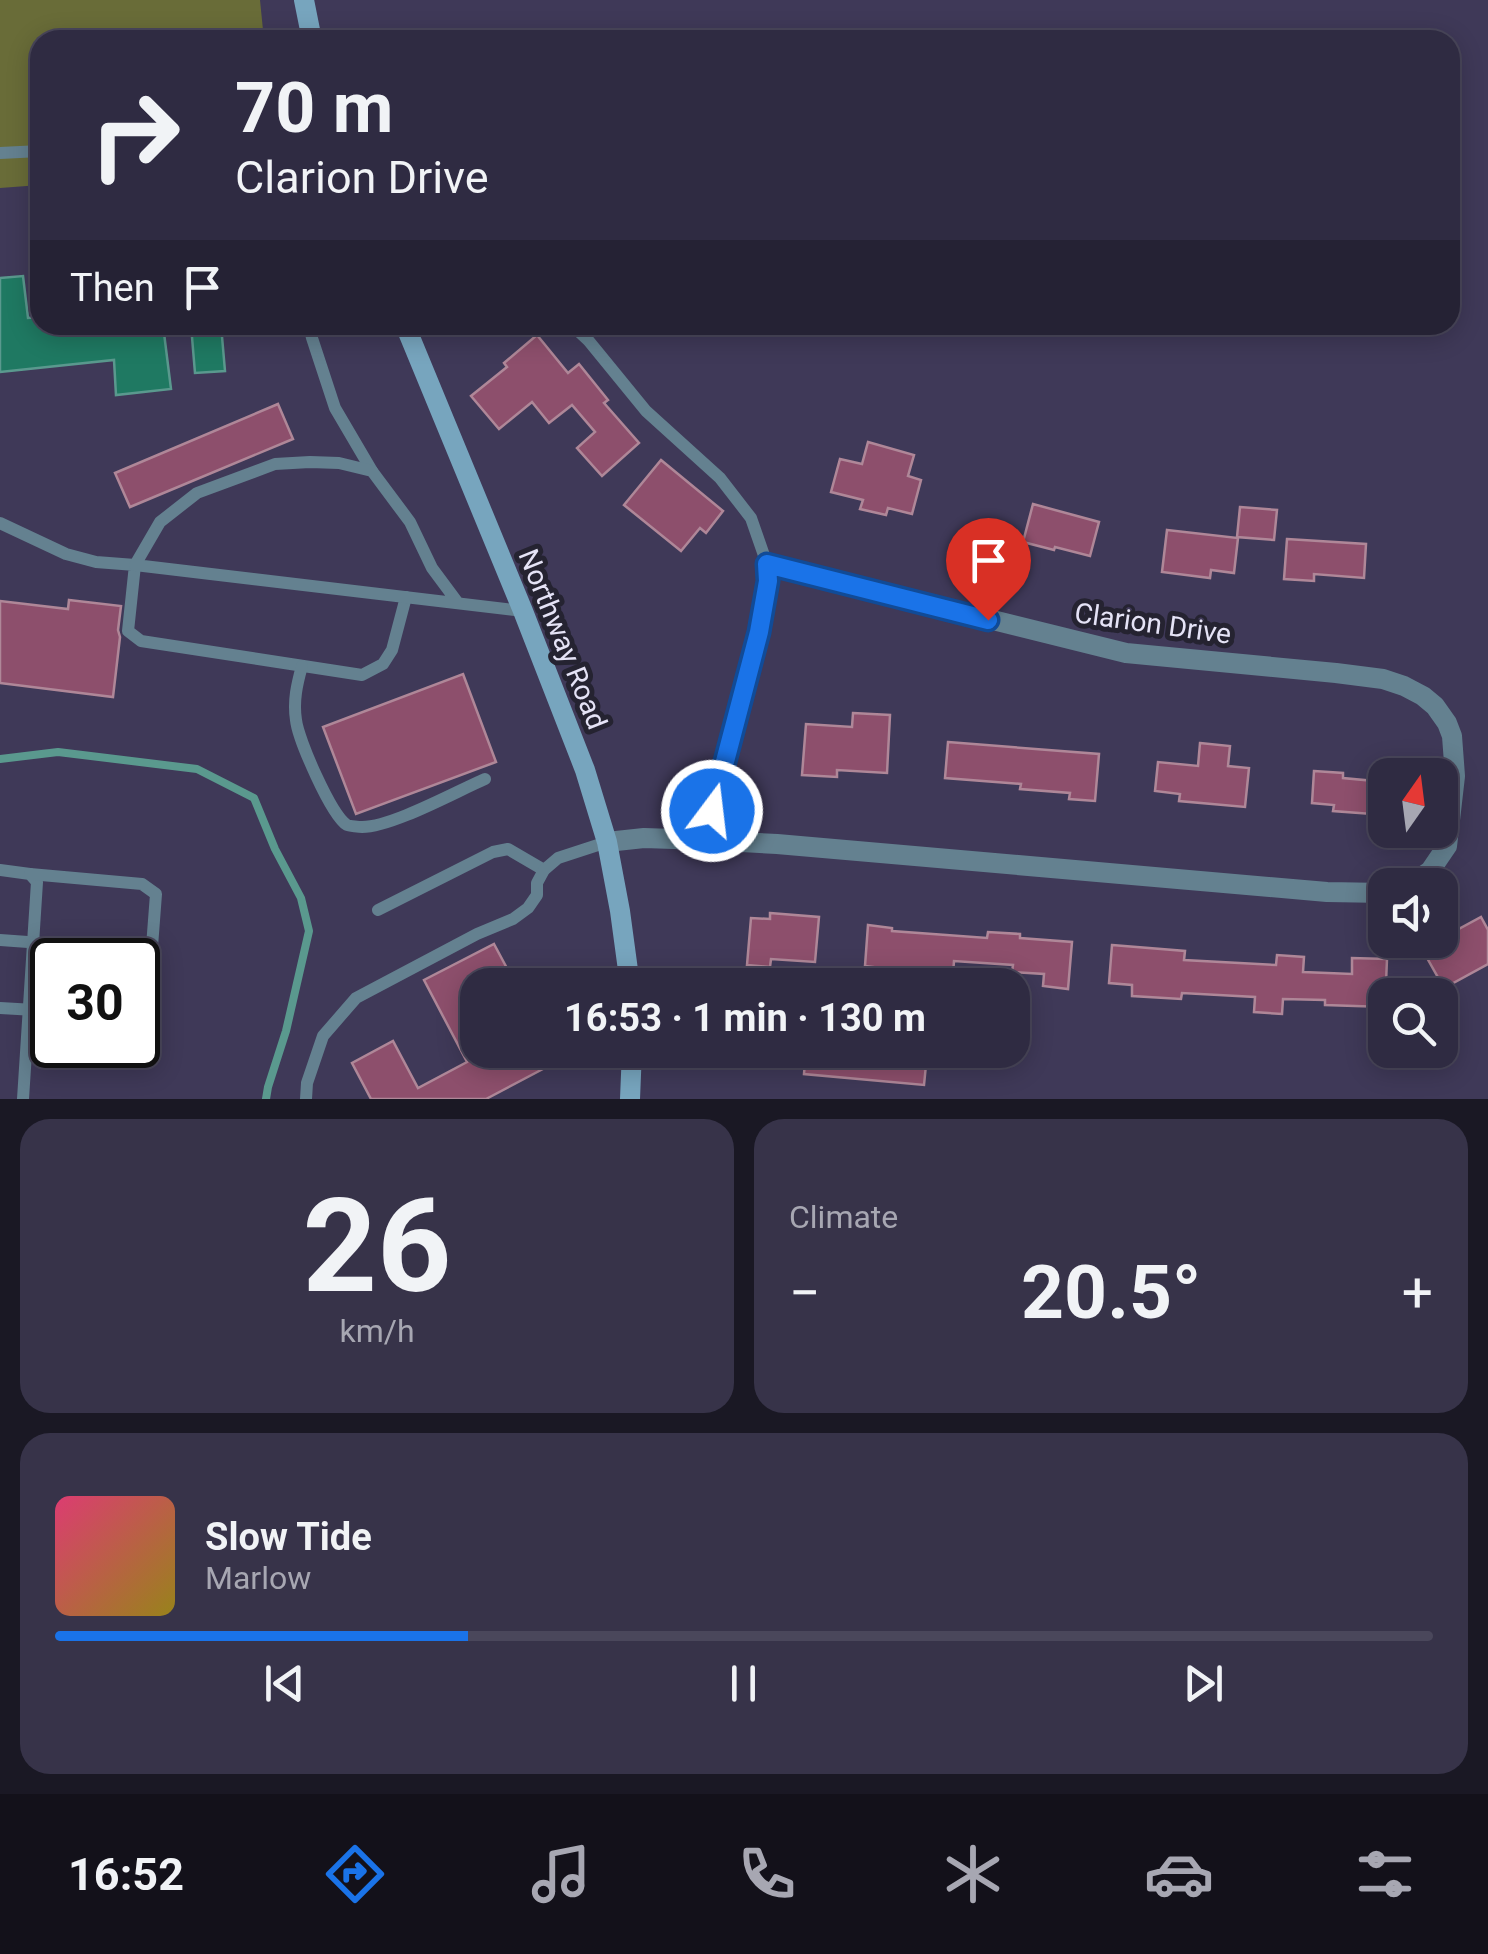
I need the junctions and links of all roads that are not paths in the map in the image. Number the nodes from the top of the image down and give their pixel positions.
1 (304, 0) edge
2 (313, 30) edge
3 (30, 152) edge
4 (0, 153) edge
5 (312, 335) edge
6 (410, 335) edge
7 (583, 335) edge
8 (372, 471) junction
9 (0, 524) edge
10 (136, 564) junction
11 (767, 564) junction
12 (406, 597) junction
13 (458, 603) junction
14 (523, 611) junction
15 (302, 666) junction
16 (486, 779) dead end
17 (704, 840) junction
18 (607, 842) junction
19 (1432, 868) edge
20 (0, 870) edge
21 (544, 870) junction
22 (30, 874) junction
23 (1368, 893) edge
24 (378, 910) dead end
25 (32, 938) edge
26 (153, 938) edge
27 (0, 940) edge
28 (30, 942) edge
29 (628, 968) edge
30 (30, 976) edge
31 (0, 1008) edge
32 (28, 1010) junction
33 (631, 1068) edge
34 (23, 1099) edge
35 (306, 1099) edge
36 (630, 1099) edge

1 - 2 street
3 - 4 lane
5 - 8 lane
6 - 14 street, Northway Road
7 - 11 lane
8 - 10 lane
8 - 13 lane
9 - 10 lane
10 - 12 lane
10 - 15 lane
11 - 17 street
11 - 19 street, Clarion Drive
12 - 13 lane
12 - 15 lane
13 - 14 lane
14 - 18 street, Northway Road
15 - 16 lane
17 - 18 street
17 - 23 street
18 - 21 lane
18 - 29 street, Northway Road
20 - 22 lane
21 - 24 lane
21 - 35 lane
22 - 25 lane
22 - 26 lane
27 - 28 lane
30 - 32 lane
31 - 32 lane
32 - 34 lane
33 - 36 street

